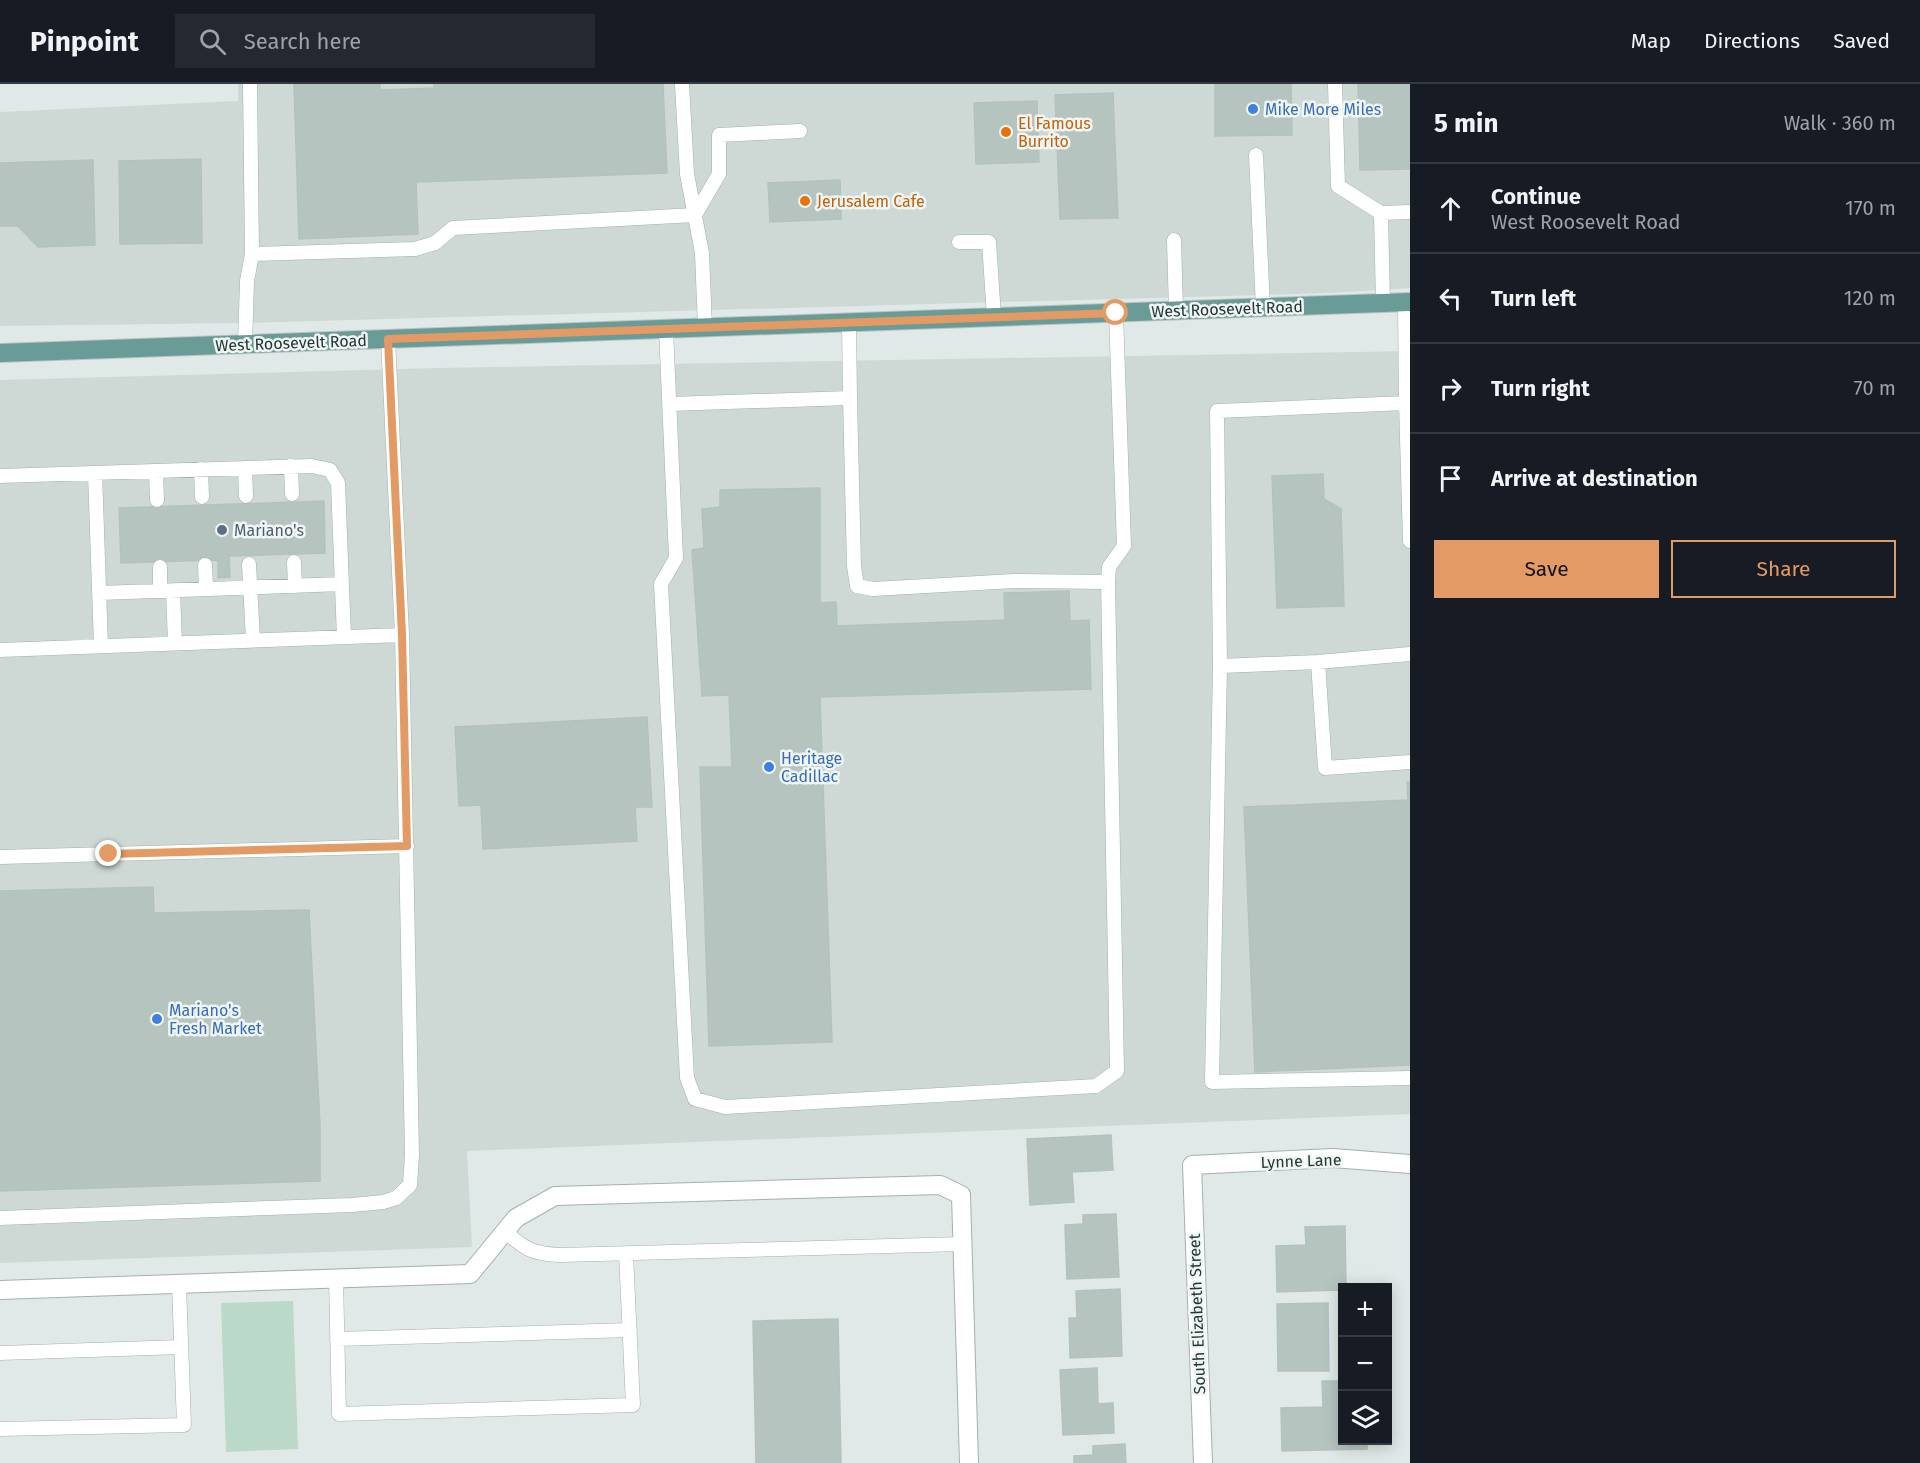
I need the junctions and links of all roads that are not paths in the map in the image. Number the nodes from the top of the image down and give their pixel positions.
1 (250, 84) edge
2 (682, 84) edge
3 (1335, 84) edge
4 (800, 131) dead end
5 (1256, 155) dead end
6 (1410, 212) edge
7 (1381, 213) junction
8 (695, 215) junction
9 (1174, 240) dead end
10 (959, 242) dead end
11 (252, 254) junction
12 (1407, 302) edge
13 (1383, 303) junction
14 (1263, 308) junction
15 (1176, 310) junction
16 (1116, 313) junction
17 (993, 317) junction
18 (849, 322) junction
19 (705, 327) junction
20 (666, 329) junction
21 (388, 339) junction
22 (245, 344) junction
23 (0, 353) edge
24 (850, 398) junction
25 (1408, 402) edge
26 (670, 404) junction
27 (291, 466) junction
28 (245, 468) junction
29 (201, 469) junction
30 (156, 471) junction
31 (95, 472) junction
32 (0, 476) edge
33 (292, 494) dead end
34 (246, 495) dead end
35 (202, 497) dead end
36 (157, 500) dead end
37 (1410, 541) edge
38 (294, 562) dead end
39 (249, 564) dead end
40 (205, 566) dead end
41 (160, 567) dead end
42 (1108, 582) junction
43 (342, 584) junction
44 (295, 586) junction
45 (250, 588) junction
46 (206, 590) junction
47 (166, 591) junction
48 (100, 593) junction
49 (402, 635) junction
50 (344, 637) junction
51 (253, 640) junction
52 (175, 643) junction
53 (101, 646) junction
54 (0, 650) edge
55 (1410, 654) edge
56 (1318, 662) junction
57 (1220, 666) junction
58 (1410, 762) edge
59 (407, 846) junction
60 (0, 857) edge
61 (1410, 1078) edge
62 (1410, 1164) edge
63 (1192, 1165) joint
64 (0, 1218) edge
65 (506, 1231) junction
66 (962, 1244) junction
67 (626, 1254) junction
68 (336, 1278) junction
69 (179, 1284) junction
70 (0, 1290) edge
71 (630, 1330) junction
72 (337, 1339) junction
73 (181, 1347) junction
74 (0, 1353) edge
75 (0, 1429) edge
76 (969, 1463) edge
77 (1203, 1463) edge

1 - 11 lane
2 - 8 lane
3 - 7 lane
4 - 8 lane
5 - 14 lane
6 - 7 lane
7 - 13 lane
8 - 11 lane
8 - 19 lane
9 - 15 lane
10 - 17 lane
11 - 22 lane
12 - 13 main road, West Roosevelt Road
12 - 25 lane
13 - 14 main road, West Roosevelt Road
14 - 15 main road, West Roosevelt Road
15 - 16 main road, West Roosevelt Road
16 - 17 main road, West Roosevelt Road
16 - 42 lane
17 - 18 main road, West Roosevelt Road
18 - 19 main road, West Roosevelt Road
18 - 24 lane
19 - 20 main road, West Roosevelt Road
20 - 21 main road, West Roosevelt Road
20 - 26 lane
21 - 22 main road, West Roosevelt Road
21 - 49 lane
22 - 23 main road, West Roosevelt Road
24 - 26 lane
24 - 42 lane
25 - 37 lane
25 - 57 lane
26 - 42 lane
27 - 28 lane
27 - 33 lane
27 - 43 lane
28 - 29 lane
28 - 34 lane
29 - 30 lane
29 - 35 lane
30 - 31 lane
30 - 36 lane
31 - 32 lane
31 - 48 lane
38 - 44 lane
39 - 45 lane
40 - 46 lane
41 - 47 lane
43 - 44 lane
43 - 50 lane
44 - 45 lane
45 - 46 lane
45 - 51 lane
46 - 47 lane
47 - 48 lane
47 - 52 lane
48 - 53 lane
49 - 50 lane
49 - 59 lane
50 - 51 lane
51 - 52 lane
52 - 53 lane
53 - 54 lane
55 - 56 lane
56 - 57 lane
56 - 58 lane
57 - 61 lane
59 - 60 lane
59 - 64 lane
62 - 63 street, Lynne Lane
63 - 77 street, South Elizabeth Street
65 - 66 street
65 - 67 lane
65 - 68 street
66 - 67 lane
66 - 76 street
67 - 71 lane
68 - 69 street
68 - 72 lane
69 - 70 street
69 - 73 lane
71 - 72 lane
71 - 72 lane
73 - 74 lane
73 - 75 lane

